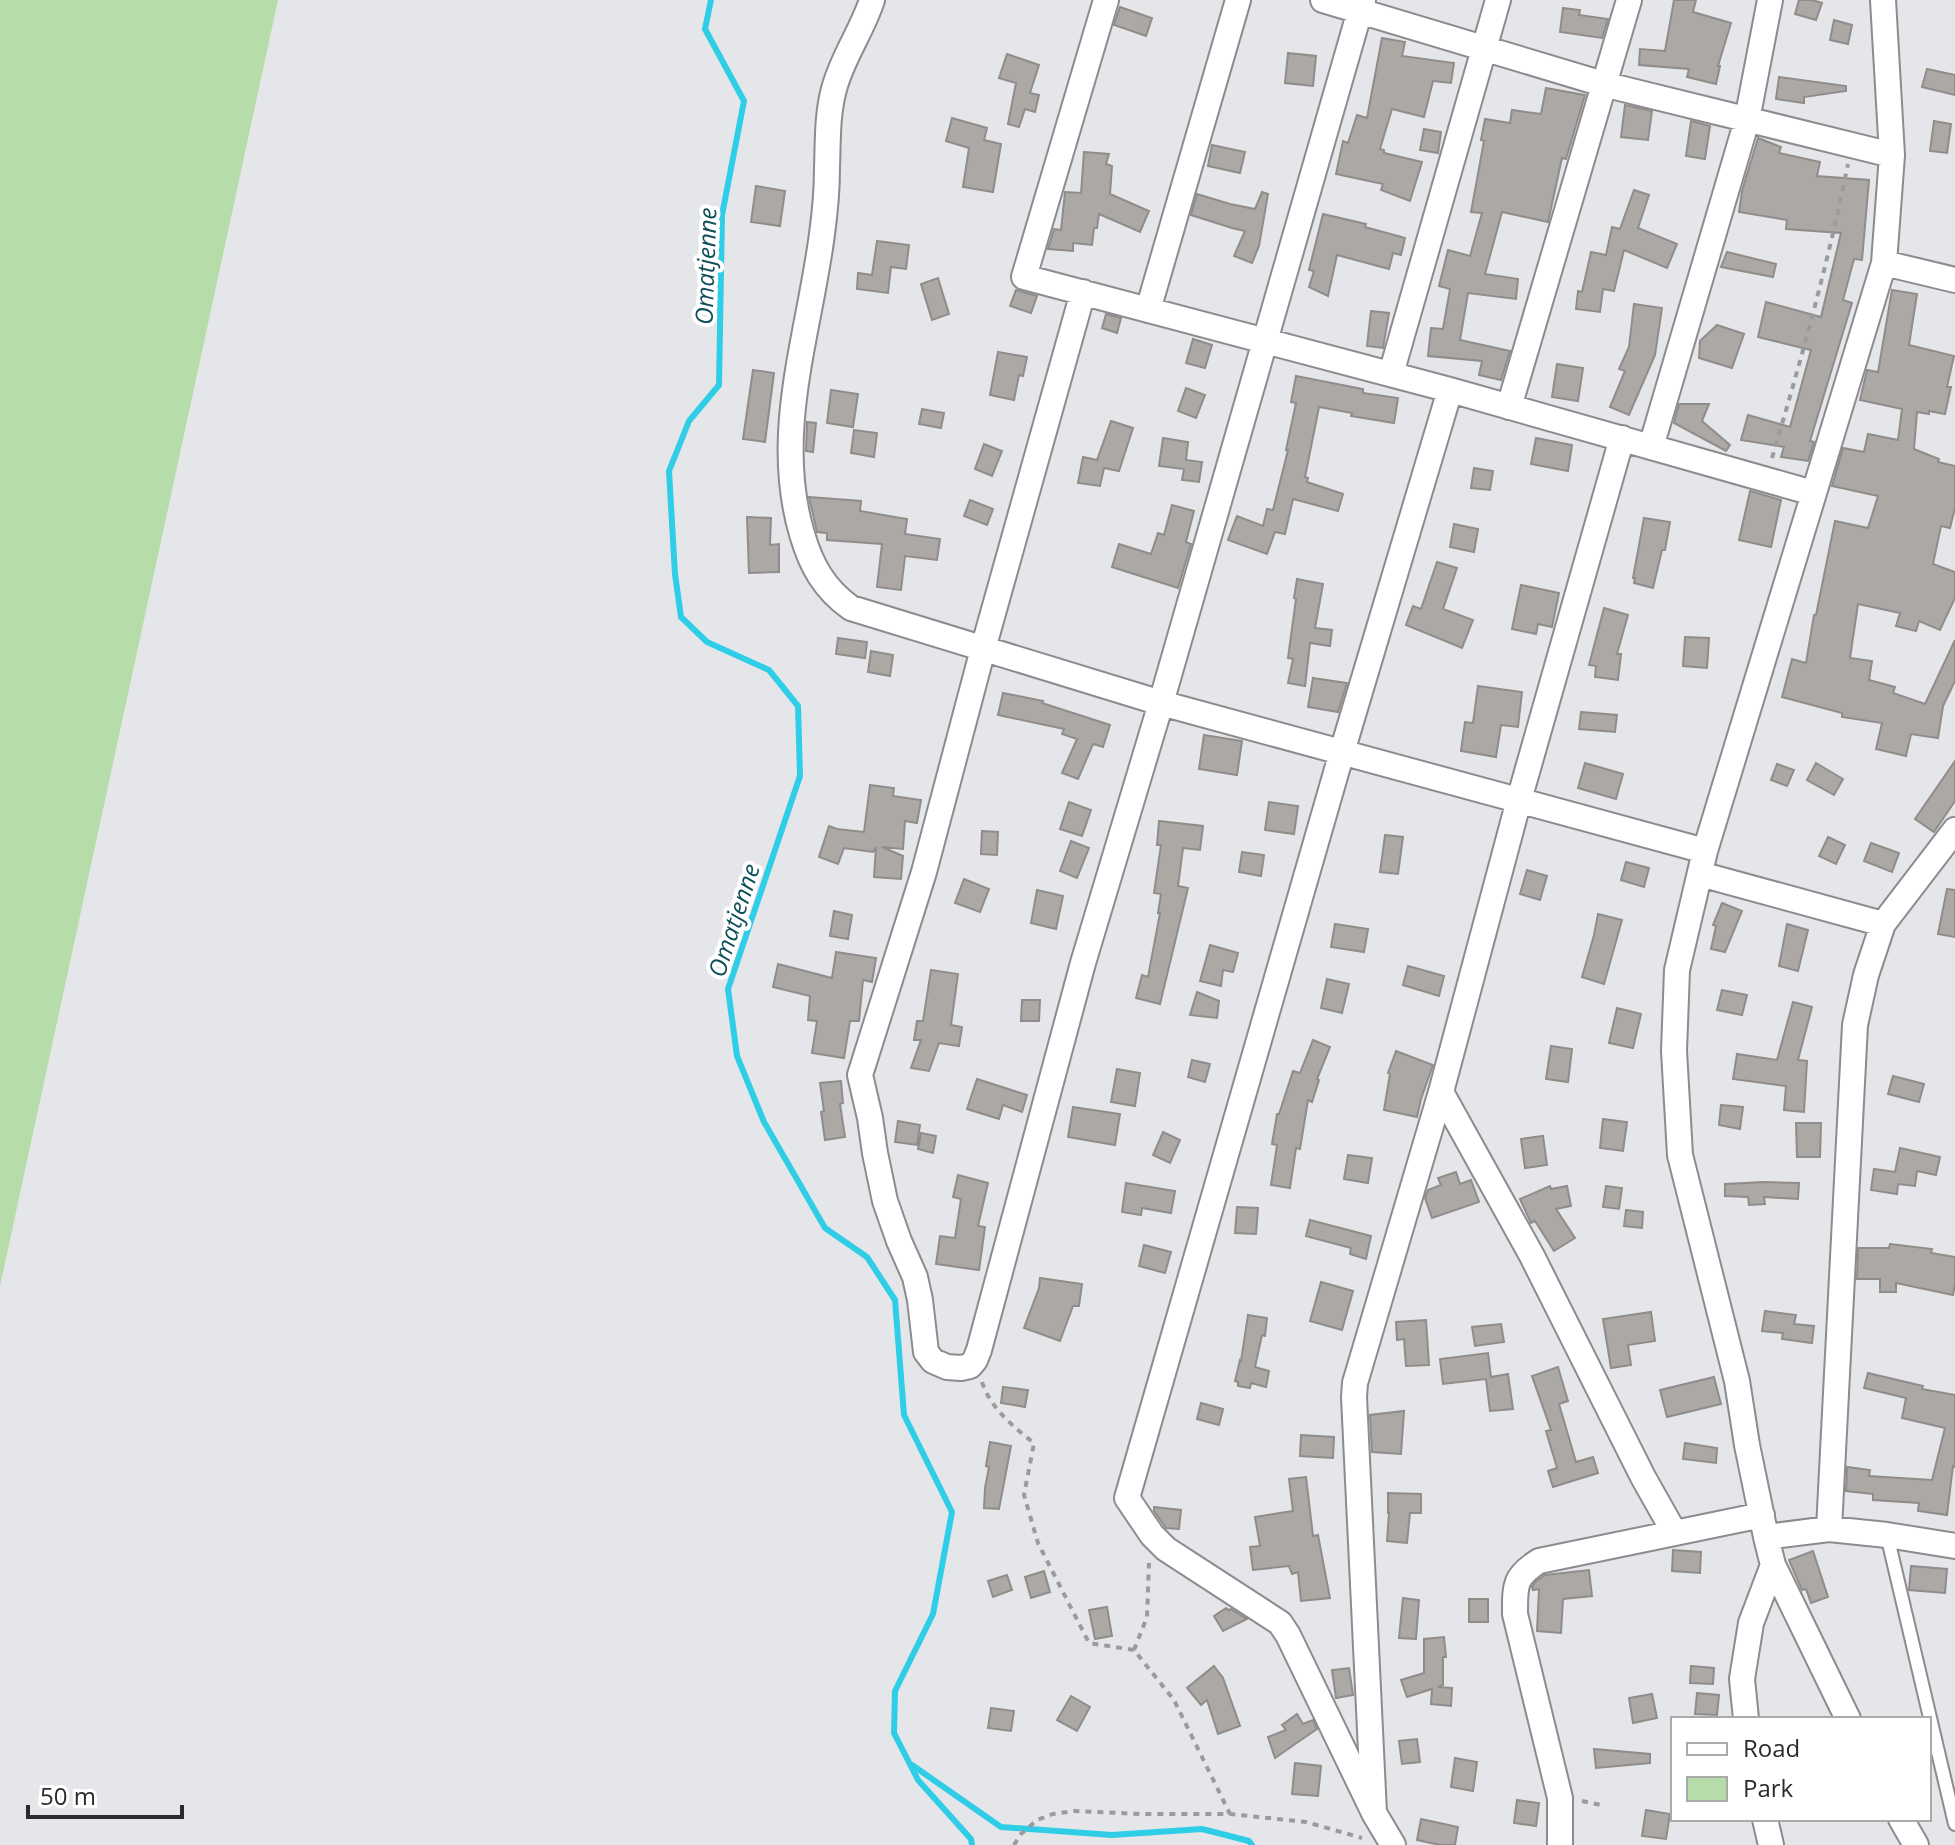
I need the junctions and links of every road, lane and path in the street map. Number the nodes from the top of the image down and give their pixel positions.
1 (872, 0) edge
2 (1106, 0) edge
3 (1238, 0) edge
4 (1323, 0) edge
5 (1498, 0) edge
6 (1629, 0) edge
7 (1770, 0) edge
8 (1883, 0) edge
9 (1361, 5) edge
10 (1483, 48) junction
11 (1603, 84) junction
12 (1747, 120) junction
13 (1852, 146) junction
14 (1892, 155) junction
15 (1884, 263) junction
16 (1955, 280) edge
17 (1083, 292) junction
18 (1148, 310) junction
19 (1266, 340) junction
20 (1391, 374) junction
21 (1450, 390) junction
22 (1509, 407) junction
23 (1622, 438) junction
24 (1651, 447) junction
25 (1765, 479) junction
26 (1813, 493) junction
27 (983, 649) junction
28 (1161, 703) junction
29 (1342, 752) junction
30 (1519, 800) junction
31 (1955, 830) edge
32 (1702, 862) junction
33 (1883, 924) junction
34 (1441, 1092) junction
35 (975, 1360) junction
36 (1764, 1526) junction
37 (1829, 1529) junction
38 (1674, 1532) junction
39 (1887, 1535) junction
40 (1955, 1546) edge
41 (1148, 1557) dead end
42 (1773, 1565) junction
43 (1134, 1650) junction
44 (1746, 1717) edge
45 (1847, 1717) edge
46 (1930, 1717) edge
47 (1931, 1722) edge
48 (1374, 1813) junction
49 (1230, 1814) junction
50 (1765, 1821) edge
51 (1902, 1821) edge
52 (1955, 1824) edge
53 (1383, 1843) edge
54 (1014, 1845) edge
55 (1560, 1845) edge
56 (1771, 1845) edge
57 (1916, 1845) edge

1 - 27 street
2 - 17 street
3 - 18 street
4 - 9 street
5 - 10 street
6 - 11 street
7 - 12 street
8 - 14 street
9 - 10 street
9 - 19 street
10 - 11 street
10 - 20 street
11 - 12 street
11 - 22 street
12 - 13 street
12 - 24 street
13 - 14 street
13 - 25 path
14 - 15 street
15 - 16 street
15 - 26 street
17 - 18 street
17 - 27 street
18 - 19 street
19 - 20 street
19 - 28 street
20 - 21 street
21 - 22 street
21 - 29 street
22 - 23 street
23 - 24 street
23 - 30 street
24 - 25 street
25 - 26 street
26 - 32 street
27 - 28 street
27 - 35 street
28 - 29 street
28 - 35 street
29 - 30 street
29 - 48 street
30 - 32 street
30 - 34 street
31 - 33 street
32 - 33 street
32 - 36 street
33 - 37 street
34 - 38 street
34 - 48 street
35 - 43 path
36 - 37 street
36 - 38 street
36 - 42 street
37 - 39 street
38 - 55 street
39 - 40 street
39 - 46 lane
41 - 43 path
42 - 44 street
42 - 45 street
43 - 49 path
47 - 52 lane
48 - 53 street
49 - 53 path
49 - 54 path
50 - 56 street
51 - 57 street

